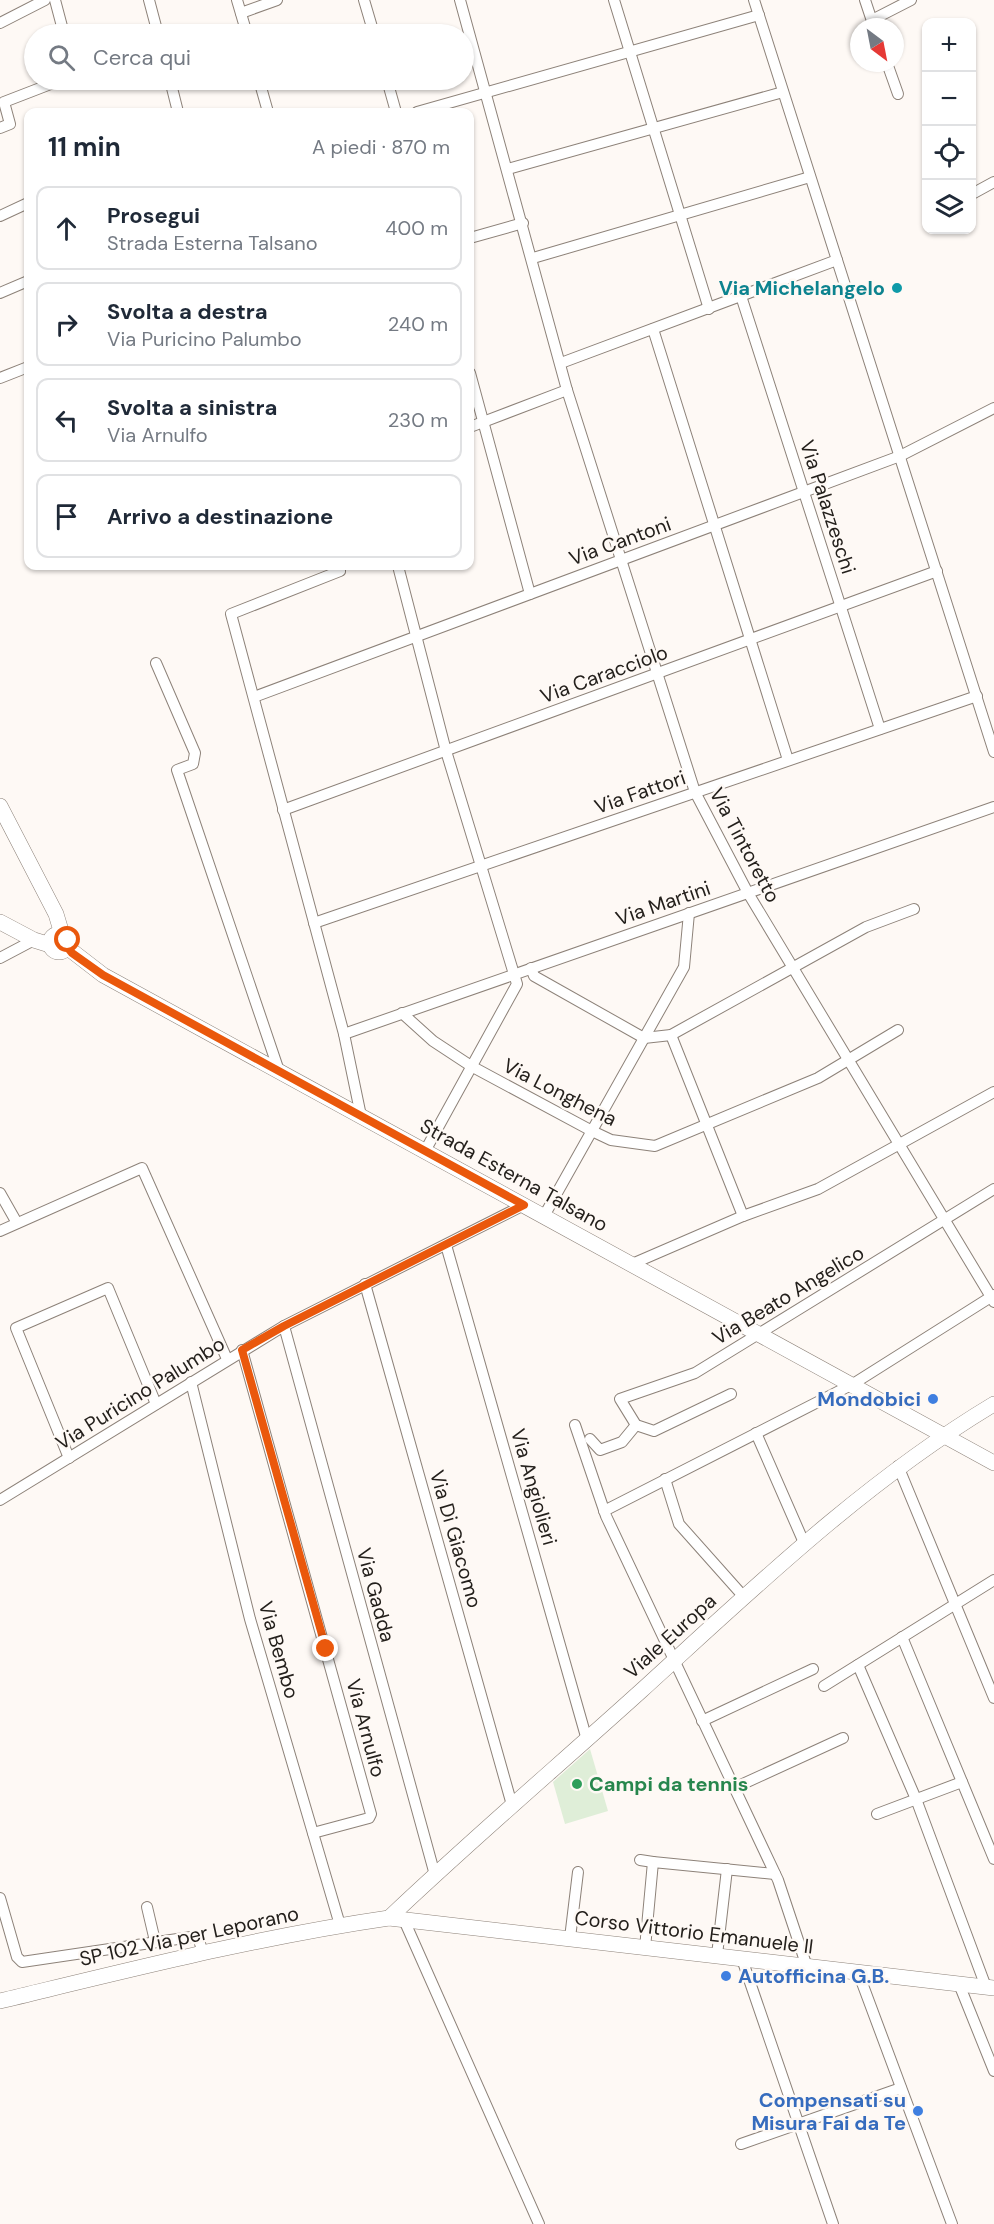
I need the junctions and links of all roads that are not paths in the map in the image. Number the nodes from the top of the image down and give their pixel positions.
1 (45, 0) edge
2 (55, 0) edge
3 (149, 0) edge
4 (237, 0) edge
5 (277, 0) edge
6 (364, 0) edge
7 (614, 0) edge
8 (754, 0) edge
9 (865, 0) edge
10 (911, 0) edge
11 (463, 1) edge
12 (241, 14) junction
13 (759, 15) junction
14 (871, 18) edge
15 (882, 18) edge
16 (0, 23) edge
17 (61, 24) edge
18 (155, 24) edge
19 (244, 24) edge
20 (371, 24) edge
21 (469, 24) edge
22 (474, 43) edge
23 (631, 50) junction
24 (890, 72) edge
25 (35, 90) edge
26 (172, 90) edge
27 (262, 90) edge
28 (390, 90) edge
29 (783, 92) junction
30 (487, 93) junction
31 (898, 94) dead end
32 (177, 108) edge
33 (267, 108) edge
34 (395, 108) edge
35 (432, 108) edge
36 (0, 128) edge
37 (655, 129) junction
38 (508, 169) junction
39 (810, 177) junction
40 (994, 182) edge
41 (976, 192) edge
42 (24, 205) edge
43 (680, 213) junction
44 (0, 216) edge
45 (523, 223) junction
46 (474, 237) edge
47 (533, 258) junction
48 (837, 260) junction
49 (24, 282) edge
50 (0, 293) edge
51 (741, 296) junction
52 (709, 309) junction
53 (653, 329) junction
54 (561, 363) junction
55 (24, 369) edge
56 (0, 378) edge
57 (474, 388) edge
58 (567, 390) junction
59 (994, 408) edge
60 (483, 422) junction
61 (474, 425) edge
62 (900, 456) junction
63 (804, 492) junction
64 (714, 526) junction
65 (620, 560) junction
66 (340, 570) edge
67 (399, 570) edge
68 (937, 571) junction
69 (530, 594) junction
70 (841, 607) junction
71 (416, 637) junction
72 (749, 640) junction
73 (156, 663) dead end
74 (656, 674) junction
75 (977, 696) junction
76 (254, 697) junction
77 (880, 729) junction
78 (446, 751) junction
79 (994, 752) edge
80 (788, 760) junction
81 (695, 792) junction
82 (0, 806) edge
83 (994, 807) edge
84 (283, 810) junction
85 (482, 865) junction
86 (748, 892) junction
87 (914, 909) dead end
88 (689, 913) junction
89 (0, 922) edge
90 (315, 923) junction
91 (34, 940) junction
92 (65, 941) junction
93 (0, 958) edge
94 (793, 967) junction
95 (531, 968) junction
96 (516, 974) junction
97 (402, 1013) junction
98 (898, 1030) dead end
99 (344, 1034) junction
100 (671, 1035) junction
101 (644, 1038) junction
102 (847, 1060) junction
103 (471, 1066) junction
104 (279, 1071) junction
105 (994, 1092) edge
106 (361, 1116) junction
107 (707, 1125) junction
108 (592, 1131) junction
109 (899, 1145) junction
110 (425, 1151) junction
111 (994, 1189) edge
112 (0, 1193) edge
113 (524, 1205) junction
114 (544, 1215) junction
115 (743, 1216) junction
116 (946, 1220) junction
117 (16, 1223) junction
118 (0, 1231) edge
119 (446, 1245) junction
120 (632, 1264) junction
121 (365, 1284) junction
122 (993, 1298) edge
123 (284, 1326) junction
124 (761, 1334) junction
125 (242, 1350) junction
126 (227, 1359) junction
127 (191, 1382) junction
128 (853, 1384) junction
129 (731, 1394) dead end
130 (156, 1404) junction
131 (994, 1404) edge
132 (575, 1425) dead end
133 (636, 1425) junction
134 (756, 1433) junction
135 (942, 1435) junction
136 (590, 1439) dead end
137 (69, 1458) junction
138 (994, 1463) edge
139 (898, 1466) junction
140 (665, 1479) junction
141 (0, 1500) edge
142 (604, 1511) junction
143 (805, 1545) junction
144 (994, 1580) edge
145 (744, 1597) junction
146 (956, 1604) junction
147 (902, 1637) junction
148 (674, 1661) junction
149 (858, 1665) junction
150 (813, 1669) dead end
151 (824, 1686) dead end
152 (994, 1698) edge
153 (702, 1721) junction
154 (843, 1738) dead end
155 (587, 1740) junction
156 (962, 1782) junction
157 (734, 1788) junction
158 (916, 1799) junction
159 (512, 1805) junction
160 (877, 1814) dead end
161 (313, 1833) junction
162 (994, 1859) edge
163 (640, 1860) dead end
164 (653, 1862) junction
165 (727, 1869) junction
166 (578, 1872) dead end
167 (775, 1874) junction
168 (435, 1875) junction
169 (419, 1889) junction
170 (0, 1899) edge
171 (147, 1907) dead end
172 (396, 1919) junction
173 (427, 1923) junction
174 (340, 1925) junction
175 (570, 1938) junction
176 (155, 1941) junction
177 (645, 1948) junction
178 (203, 1953) junction
179 (717, 1955) junction
180 (742, 1959) junction
181 (807, 1967) junction
182 (858, 1972) junction
183 (959, 1984) junction
184 (990, 1987) edge
185 (0, 2001) edge
186 (994, 2071) edge
187 (901, 2088) junction
188 (799, 2123) junction
189 (741, 2144) dead end
190 (539, 2224) edge
191 (833, 2224) edge
192 (952, 2224) edge

1 - 16 street
2 - 17 street
3 - 18 street
4 - 12 street
5 - 12 street
6 - 20 street
7 - 23 street
8 - 13 street
9 - 14 street
10 - 15 street
11 - 21 street, Via Tintoretto
12 - 19 street
13 - 23 street
13 - 29 street
22 - 30 street, Via Tintoretto
23 - 30 street
23 - 37 street
24 - 31 street
25 - 36 street
26 - 32 street
27 - 33 street
28 - 34 street
29 - 37 street
29 - 39 street
30 - 35 street
30 - 38 street, Via Tintoretto
37 - 38 street
37 - 43 street
38 - 45 street, Via Tintoretto
39 - 43 street
39 - 48 street
40 - 41 street
42 - 44 street
43 - 47 street
43 - 52 street
45 - 46 street
45 - 47 street, Via Tintoretto
47 - 54 street, Via Tintoretto
48 - 51 street
48 - 62 street
49 - 50 street
51 - 52 street
51 - 63 street, Via Palazzeschi
52 - 53 street
53 - 54 street
53 - 64 street
54 - 58 street, Via Tintoretto
55 - 56 street
57 - 60 street
58 - 60 street
58 - 65 street, Via Tintoretto
59 - 62 street, Via Cantoni
60 - 61 street
60 - 69 street
62 - 63 street, Via Cantoni
62 - 68 street
63 - 64 street, Via Cantoni
63 - 70 street, Via Palazzeschi
64 - 65 street, Via Cantoni
64 - 72 street
65 - 69 street, Via Cantoni
65 - 74 street, Via Tintoretto
66 - 76 street
67 - 71 street
68 - 70 street, Via Caracciolo
68 - 75 street
69 - 71 street, Via Cantoni
70 - 72 street, Via Caracciolo
70 - 77 street, Via Palazzeschi
71 - 76 street, Via Cantoni
71 - 78 street
72 - 74 street, Via Caracciolo
72 - 80 street
73 - 104 street
74 - 78 street, Via Caracciolo
74 - 81 street, Via Tintoretto
75 - 77 street, Via Fattori
75 - 79 street
76 - 84 street
77 - 80 street, Via Fattori
78 - 84 street, Via Caracciolo
78 - 85 street
80 - 81 street, Via Fattori
81 - 85 street, Via Fattori
81 - 86 street, Via Tintoretto
82 - 92 street
83 - 86 street, Via Martini
84 - 90 street
85 - 90 street, Via Fattori
85 - 96 street
86 - 88 street, Via Martini
86 - 94 street, Via Tintoretto
87 - 94 street
88 - 95 street, Via Martini
88 - 101 street
89 - 91 street
90 - 99 street
91 - 92 street
91 - 93 street
92 - 104 street, Strada Esterna Talsano
94 - 100 street
94 - 102 street, Via Tintoretto
95 - 96 street, Via Martini
95 - 101 street
96 - 97 street, Via Martini
96 - 103 street
97 - 99 street, Via Martini
97 - 103 street, Via Longhena
98 - 102 street, Via Longhena
99 - 106 street
100 - 101 street
100 - 107 street
101 - 108 street
102 - 107 street, Via Longhena
102 - 109 street, Via Tintoretto
103 - 108 street, Via Longhena
103 - 110 street
104 - 106 street, Strada Esterna Talsano
105 - 109 street
106 - 110 street, Strada Esterna Talsano
107 - 108 street, Via Longhena
107 - 115 street
108 - 114 street
109 - 115 street
109 - 116 street, Via Tintoretto
110 - 113 street, Strada Esterna Talsano
111 - 116 street, Via Beato Angelico
112 - 117 street
113 - 114 street, Strada Esterna Talsano
113 - 119 street, Via Puricino Palumbo
114 - 120 street, Strada Esterna Talsano
115 - 120 street
116 - 122 street, Via Tintoretto
116 - 124 street, Via Beato Angelico
117 - 118 street
117 - 126 street
119 - 121 street, Via Puricino Palumbo
119 - 155 street, Via Angiolieri
120 - 124 street, Strada Esterna Talsano
121 - 123 street, Via Puricino Palumbo
121 - 159 street, Via Di Giacomo
122 - 128 street
123 - 125 street, Via Puricino Palumbo
123 - 168 street, Via Gadda
124 - 128 street, Strada Esterna Talsano
124 - 133 street, Via Beato Angelico
125 - 126 street, Via Puricino Palumbo
125 - 161 street, Via Arnulfo
126 - 127 street, Via Puricino Palumbo
127 - 130 street, Via Puricino Palumbo
127 - 161 street, Via Bembo
128 - 134 street
128 - 135 street, Strada Esterna Talsano
129 - 133 street
130 - 137 street, Via Puricino Palumbo
130 - 137 street
131 - 135 street, Viale Europa
132 - 142 street
133 - 136 street
134 - 140 street
134 - 143 street
135 - 138 street, Strada Esterna Talsano
135 - 139 street, Viale Europa
137 - 141 street, Via Puricino Palumbo
139 - 143 street, Viale Europa
139 - 146 street
140 - 142 street
140 - 145 street
142 - 148 street
143 - 145 street, Viale Europa
144 - 146 street
145 - 148 street, Viale Europa
146 - 147 street
146 - 152 street
147 - 149 street
147 - 156 street
148 - 153 street
148 - 155 street, Viale Europa
149 - 151 street
149 - 158 street
150 - 153 street
153 - 157 street
154 - 157 street
155 - 159 street, Viale Europa
156 - 158 street
156 - 162 street
157 - 167 street
158 - 160 street
158 - 184 street
159 - 168 street, Viale Europa
161 - 174 street, Via Bembo
163 - 164 street
164 - 165 street
164 - 177 street
165 - 167 street
165 - 179 street
166 - 175 street
167 - 181 street
168 - 169 street, Viale Europa
169 - 172 street, Viale Europa
169 - 173 street
170 - 176 street
171 - 176 street
172 - 173 street, Corso Vittorio Emanuele II
172 - 174 street, SP 102 Via per Leporano
172 - 190 street
173 - 175 street, Corso Vittorio Emanuele II
174 - 178 street, SP 102 Via per Leporano
175 - 177 street, Corso Vittorio Emanuele II
176 - 178 street
177 - 179 street, Corso Vittorio Emanuele II
178 - 185 street, SP 102 Via per Leporano
179 - 180 street, Corso Vittorio Emanuele II
180 - 181 street, Corso Vittorio Emanuele II
180 - 188 street
181 - 182 street, Corso Vittorio Emanuele II
182 - 183 street, Corso Vittorio Emanuele II
182 - 187 street
183 - 184 street, Corso Vittorio Emanuele II
183 - 186 street
187 - 188 street
187 - 192 street
188 - 189 street
188 - 191 street

